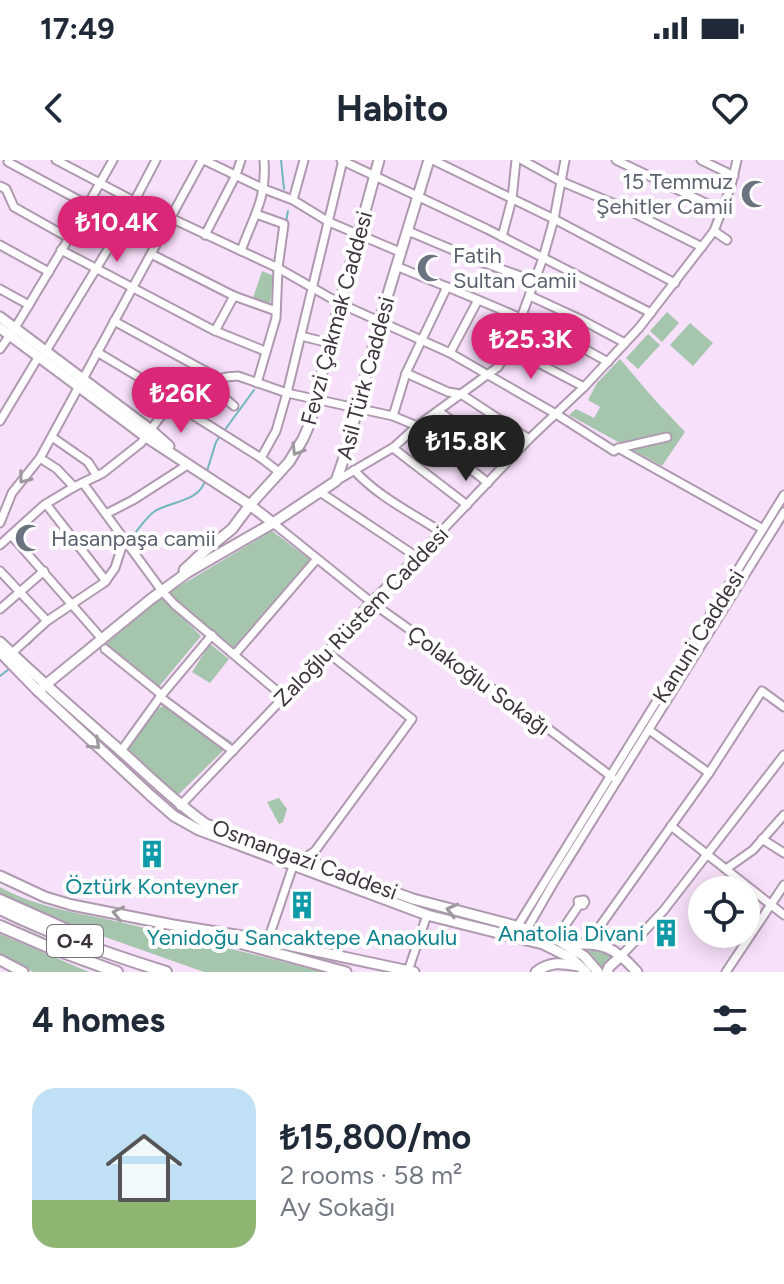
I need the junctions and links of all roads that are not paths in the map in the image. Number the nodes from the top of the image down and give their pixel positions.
1 (56, 160) edge
2 (113, 160) edge
3 (156, 160) edge
4 (203, 160) edge
5 (241, 160) edge
6 (264, 160) edge
7 (304, 160) edge
8 (343, 160) edge
9 (379, 160) edge
10 (431, 160) edge
11 (516, 160) edge
12 (522, 160) edge
13 (565, 160) edge
14 (616, 160) edge
15 (701, 160) edge
16 (737, 160) edge
17 (8, 162) edge
18 (236, 175) junction
19 (375, 176) junction
20 (734, 176) junction
21 (560, 181) junction
22 (100, 183) junction
23 (0, 186) edge
24 (264, 189) junction
25 (419, 196) junction
26 (512, 199) junction
27 (293, 200) junction
28 (134, 201) junction
29 (88, 205) junction
30 (722, 211) junction
31 (256, 214) junction
32 (170, 218) junction
33 (554, 219) junction
34 (329, 222) junction
35 (408, 231) junction
36 (358, 234) junction
37 (205, 235) junction
38 (502, 237) junction
39 (69, 238) junction
40 (0, 245) edge
41 (702, 247) junction
42 (61, 250) junction
43 (241, 251) junction
44 (400, 252) junction
45 (151, 254) junction
46 (543, 258) junction
47 (396, 266) junction
48 (278, 268) junction
49 (96, 269) junction
50 (49, 272) junction
51 (534, 281) junction
52 (675, 283) junction
53 (447, 287) junction
54 (132, 288) junction
55 (312, 288) junction
56 (0, 289) edge
57 (234, 296) junction
58 (530, 296) junction
59 (478, 300) junction
60 (341, 304) junction
61 (29, 305) junction
62 (276, 311) junction
63 (651, 313) junction
64 (0, 317) edge
65 (522, 317) junction
66 (380, 320) junction
67 (114, 321) junction
68 (0, 328) edge
69 (215, 331) junction
70 (13, 332) junction
71 (301, 336) junction
72 (421, 339) junction
73 (329, 343) junction
74 (625, 343) junction
75 (510, 348) junction
76 (0, 349) edge
77 (265, 351) junction
78 (97, 352) junction
79 (42, 353) junction
80 (450, 353) junction
81 (608, 362) junction
82 (406, 373) junction
83 (489, 374) junction
84 (220, 379) junction
85 (80, 383) junction
86 (206, 383) junction
87 (257, 383) junction
88 (584, 387) junction
89 (287, 393) junction
90 (461, 394) junction
91 (315, 398) junction
92 (173, 400) junction
93 (234, 406) dead end
94 (357, 408) junction
95 (438, 411) junction
96 (556, 414) junction
97 (393, 416) junction
98 (0, 421) edge
99 (417, 426) junction
100 (148, 433) junction
101 (52, 437) junction
102 (667, 437) dead end
103 (529, 439) junction
104 (393, 448) junction
105 (618, 448) junction
106 (40, 458) junction
107 (261, 458) junction
108 (509, 460) junction
109 (189, 464) junction
110 (354, 470) junction
111 (279, 472) junction
112 (97, 476) junction
113 (336, 481) junction
114 (83, 483) junction
115 (488, 483) junction
116 (74, 487) junction
117 (320, 492) junction
118 (784, 495) edge
119 (46, 504) junction
120 (467, 505) junction
121 (245, 506) junction
122 (784, 512) edge
123 (106, 514) junction
124 (0, 523) edge
125 (273, 523) junction
126 (232, 529) junction
127 (763, 529) junction
128 (441, 532) junction
129 (11, 535) junction
130 (127, 543) junction
131 (0, 545) edge
132 (235, 545) junction
133 (417, 557) junction
134 (316, 560) junction
135 (0, 571) edge
136 (44, 571) junction
137 (106, 581) junction
138 (162, 591) junction
139 (19, 592) junction
140 (371, 602) junction
141 (74, 606) junction
142 (0, 609) edge
143 (47, 621) junction
144 (212, 635) junction
145 (0, 642) edge
146 (104, 644) junction
147 (0, 652) edge
148 (327, 652) junction
149 (12, 653) junction
150 (235, 654) junction
151 (41, 688) junction
152 (161, 696) junction
153 (284, 697) junction
154 (784, 707) edge
155 (649, 730) junction
156 (121, 751) junction
157 (233, 751) junction
158 (784, 755) edge
159 (709, 773) junction
160 (614, 778) junction
161 (180, 806) junction
162 (784, 815) edge
163 (671, 826) junction
164 (762, 839) junction
165 (784, 853) edge
166 (708, 855) junction
167 (297, 863) junction
168 (726, 869) junction
169 (0, 876) edge
170 (784, 885) edge
171 (0, 900) edge
172 (770, 904) junction
173 (579, 905) dead end
174 (0, 909) edge
175 (427, 915) junction
176 (784, 915) edge
177 (173, 925) junction
178 (0, 926) edge
179 (521, 931) junction
180 (556, 939) junction
181 (268, 940) junction
182 (588, 943) junction
183 (568, 945) junction
184 (621, 956) junction
185 (0, 960) edge
186 (153, 968) junction
187 (582, 969) edge
188 (411, 971) edge
189 (23, 972) edge
190 (117, 972) edge
191 (166, 972) edge
192 (346, 972) edge
193 (536, 972) edge
194 (598, 972) edge
195 (607, 972) edge
196 (637, 972) edge
197 (726, 972) edge

1 - 22 street
2 - 22 street
3 - 28 street
4 - 18 street
4 - 32 street
5 - 18 street
6 - 24 street
7 - 27 street
8 - 19 street
8 - 34 street
9 - 19 main road, Fevzi Çakmak Caddesi
10 - 25 main road, Asil Türk Caddesi
10 - 26 street
11 - 26 street
12 - 21 street
13 - 21 street
14 - 30 street
15 - 20 street
16 - 20 street, Zaloğlu Rüstem Caddesi
17 - 29 street
18 - 24 street
18 - 37 street
19 - 25 street
19 - 36 main road, Fevzi Çakmak Caddesi
20 - 30 street, Zaloğlu Rüstem Caddesi
21 - 33 street
21 - 41 street
22 - 28 street
22 - 29 street
23 - 39 street
24 - 27 street
24 - 31 street
25 - 35 main road, Asil Türk Caddesi
25 - 38 street
26 - 33 street
26 - 38 street
27 - 34 street
28 - 32 street
28 - 49 street
29 - 39 street
30 - 41 street, Zaloğlu Rüstem Caddesi
31 - 43 street
31 - 48 street
32 - 37 street
32 - 45 street
33 - 46 street
33 - 52 street
34 - 36 street
34 - 55 street
35 - 44 main road, Asil Türk Caddesi
35 - 51 street
36 - 44 street
36 - 60 main road, Fevzi Çakmak Caddesi
37 - 43 street
38 - 46 street
39 - 42 street
40 - 50 street
41 - 52 street, Zaloğlu Rüstem Caddesi
42 - 49 street
42 - 50 street
43 - 48 street
44 - 47 main road, Asil Türk Caddesi
45 - 54 street
45 - 57 street
46 - 51 street
46 - 63 street
47 - 53 street
47 - 66 main road, Asil Türk Caddesi
48 - 55 street
48 - 62 street
49 - 54 street
49 - 79 street
50 - 61 street
51 - 58 street
52 - 63 street, Zaloğlu Rüstem Caddesi
53 - 59 street
53 - 72 street
54 - 67 street
54 - 69 street
55 - 60 street
55 - 71 street
56 - 61 street
57 - 62 street
57 - 69 street
58 - 65 street
58 - 74 street
59 - 65 street
59 - 80 street
60 - 66 street
60 - 73 main road, Fevzi Çakmak Caddesi
61 - 70 street
62 - 77 street
63 - 74 street, Zaloğlu Rüstem Caddesi
64 - 70 main road
65 - 75 street
65 - 81 street
66 - 72 street
66 - 94 main road, Asil Türk Caddesi
67 - 78 street
67 - 84 street
68 - 70 main road
69 - 77 street
70 - 76 street
70 - 79 main road
71 - 73 street
71 - 89 street
72 - 80 street
72 - 82 street
73 - 91 main road, Fevzi Çakmak Caddesi
74 - 81 street, Zaloğlu Rüstem Caddesi
75 - 83 street
75 - 88 street
77 - 87 street
78 - 85 street
78 - 92 street
79 - 85 main road
79 - 98 street
80 - 83 street
81 - 88 street, Zaloğlu Rüstem Caddesi
82 - 90 street
82 - 97 street
83 - 90 street
83 - 96 street
84 - 86 street
84 - 87 street
85 - 100 main road
85 - 101 street
86 - 92 street
86 - 93 street
87 - 89 street
88 - 96 street, Zaloğlu Rüstem Caddesi
89 - 91 street
89 - 107 street
90 - 95 street
90 - 103 street
91 - 94 street
91 -> 111 main road, Fevzi Çakmak Caddesi
92 - 100 street
92 - 107 street
94 - 97 street
94 - 113 main road, Asil Türk Caddesi
95 - 99 street
95 - 108 street
96 - 103 street, Zaloğlu Rüstem Caddesi
96 - 105 street
97 - 99 street
99 - 104 street
99 - 115 street
100 - 109 main road
100 - 112 street
101 - 106 street
101 - 112 street
102 - 105 street
103 - 108 street, Zaloğlu Rüstem Caddesi
104 - 110 street
104 - 120 street
105 - 127 street
106 - 116 street
106 -> 124 street
107 - 111 street
108 - 115 street, Zaloğlu Rüstem Caddesi
109 - 121 main road
109 - 123 street
110 - 113 street
110 - 128 street
111 - 121 main road, Fevzi Çakmak Caddesi
112 - 114 street
113 - 117 main road, Asil Türk Caddesi
114 - 116 street
114 - 123 street
115 - 120 street, Zaloğlu Rüstem Caddesi
116 - 119 street
117 - 125 main road, Asil Türk Caddesi
117 - 133 street
118 - 127 street, Kanuni Caddesi
119 - 129 street
119 - 137 street
120 - 128 street, Zaloğlu Rüstem Caddesi
121 - 125 main road
121 - 126 main road, Asil Türk Caddesi
122 - 155 street, Kanuni Caddesi
123 - 130 street
125 - 132 main road, Asil Türk Caddesi
125 - 134 street, Çolakoğlu Sokağı
126 - 132 main road
126 - 138 main road, Asil Türk Caddesi
127 - 160 street, Kanuni Caddesi
128 - 133 street, Zaloğlu Rüstem Caddesi
129 - 131 street
129 - 136 street
130 - 137 street
130 - 138 street
132 - 138 main road, Asil Türk Caddesi
133 - 140 street, Zaloğlu Rüstem Caddesi
134 - 140 street, Çolakoğlu Sokağı
134 - 150 street
135 - 139 street
136 - 139 street
136 - 141 street
137 - 141 street
138 - 144 street
138 - 146 main road, Asil Türk Caddesi
139 - 142 street
139 - 143 street
140 - 148 street, Zaloğlu Rüstem Caddesi
140 - 160 street, Çolakoğlu Sokağı
141 - 143 street
141 - 146 street
143 - 149 street
144 - 150 street
144 - 152 street
145 - 149 main road
146 - 151 main road, Asil Türk Caddesi
146 - 152 street
147 - 151 main road
148 - 153 street, Zaloğlu Rüstem Caddesi
148 - 167 street
149 - 151 main road
150 - 153 street
151 - 156 main road, Osmangazi Caddesi
151 -> 167 main road, Osmangazi Caddesi
152 - 156 street
152 - 157 street
153 - 157 street, Zaloğlu Rüstem Caddesi
154 - 159 street
155 - 159 street
155 - 160 street, Kanuni Caddesi
156 - 161 main road, Osmangazi Caddesi
157 - 161 street, Zaloğlu Rüstem Caddesi
158 - 166 street
159 - 163 street
160 - 179 street, Kanuni Caddesi
161 - 167 main road, Osmangazi Caddesi
162 - 164 street
163 - 166 street
163 - 182 street
164 - 165 street
164 - 168 street
166 - 168 street
166 - 184 street
167 - 175 main road, Osmangazi Caddesi
179 -> 167 main road, Osmangazi Caddesi
167 - 181 street
168 - 172 street
177 -> 169 main road
170 - 172 street
171 - 186 highway
172 - 176 street
172 - 197 street
173 - 180 street
174 - 186 highway, O-4
175 - 179 main road, Osmangazi Caddesi
175 - 188 street
177 - 181 main road
177 - 192 main road
178 - 190 highway, O-4
179 - 180 main road, Osmangazi Caddesi
179 - 187 main road, Osmangazi Caddesi
180 - 183 main road, Osmangazi Caddesi
181 - 188 main road
182 - 183 main road
182 - 184 main road
183 - 194 main road, Osmangazi Caddesi
184 - 195 main road
184 - 196 main road
185 - 189 main road
186 - 191 highway, O-4
187 - 193 main road

